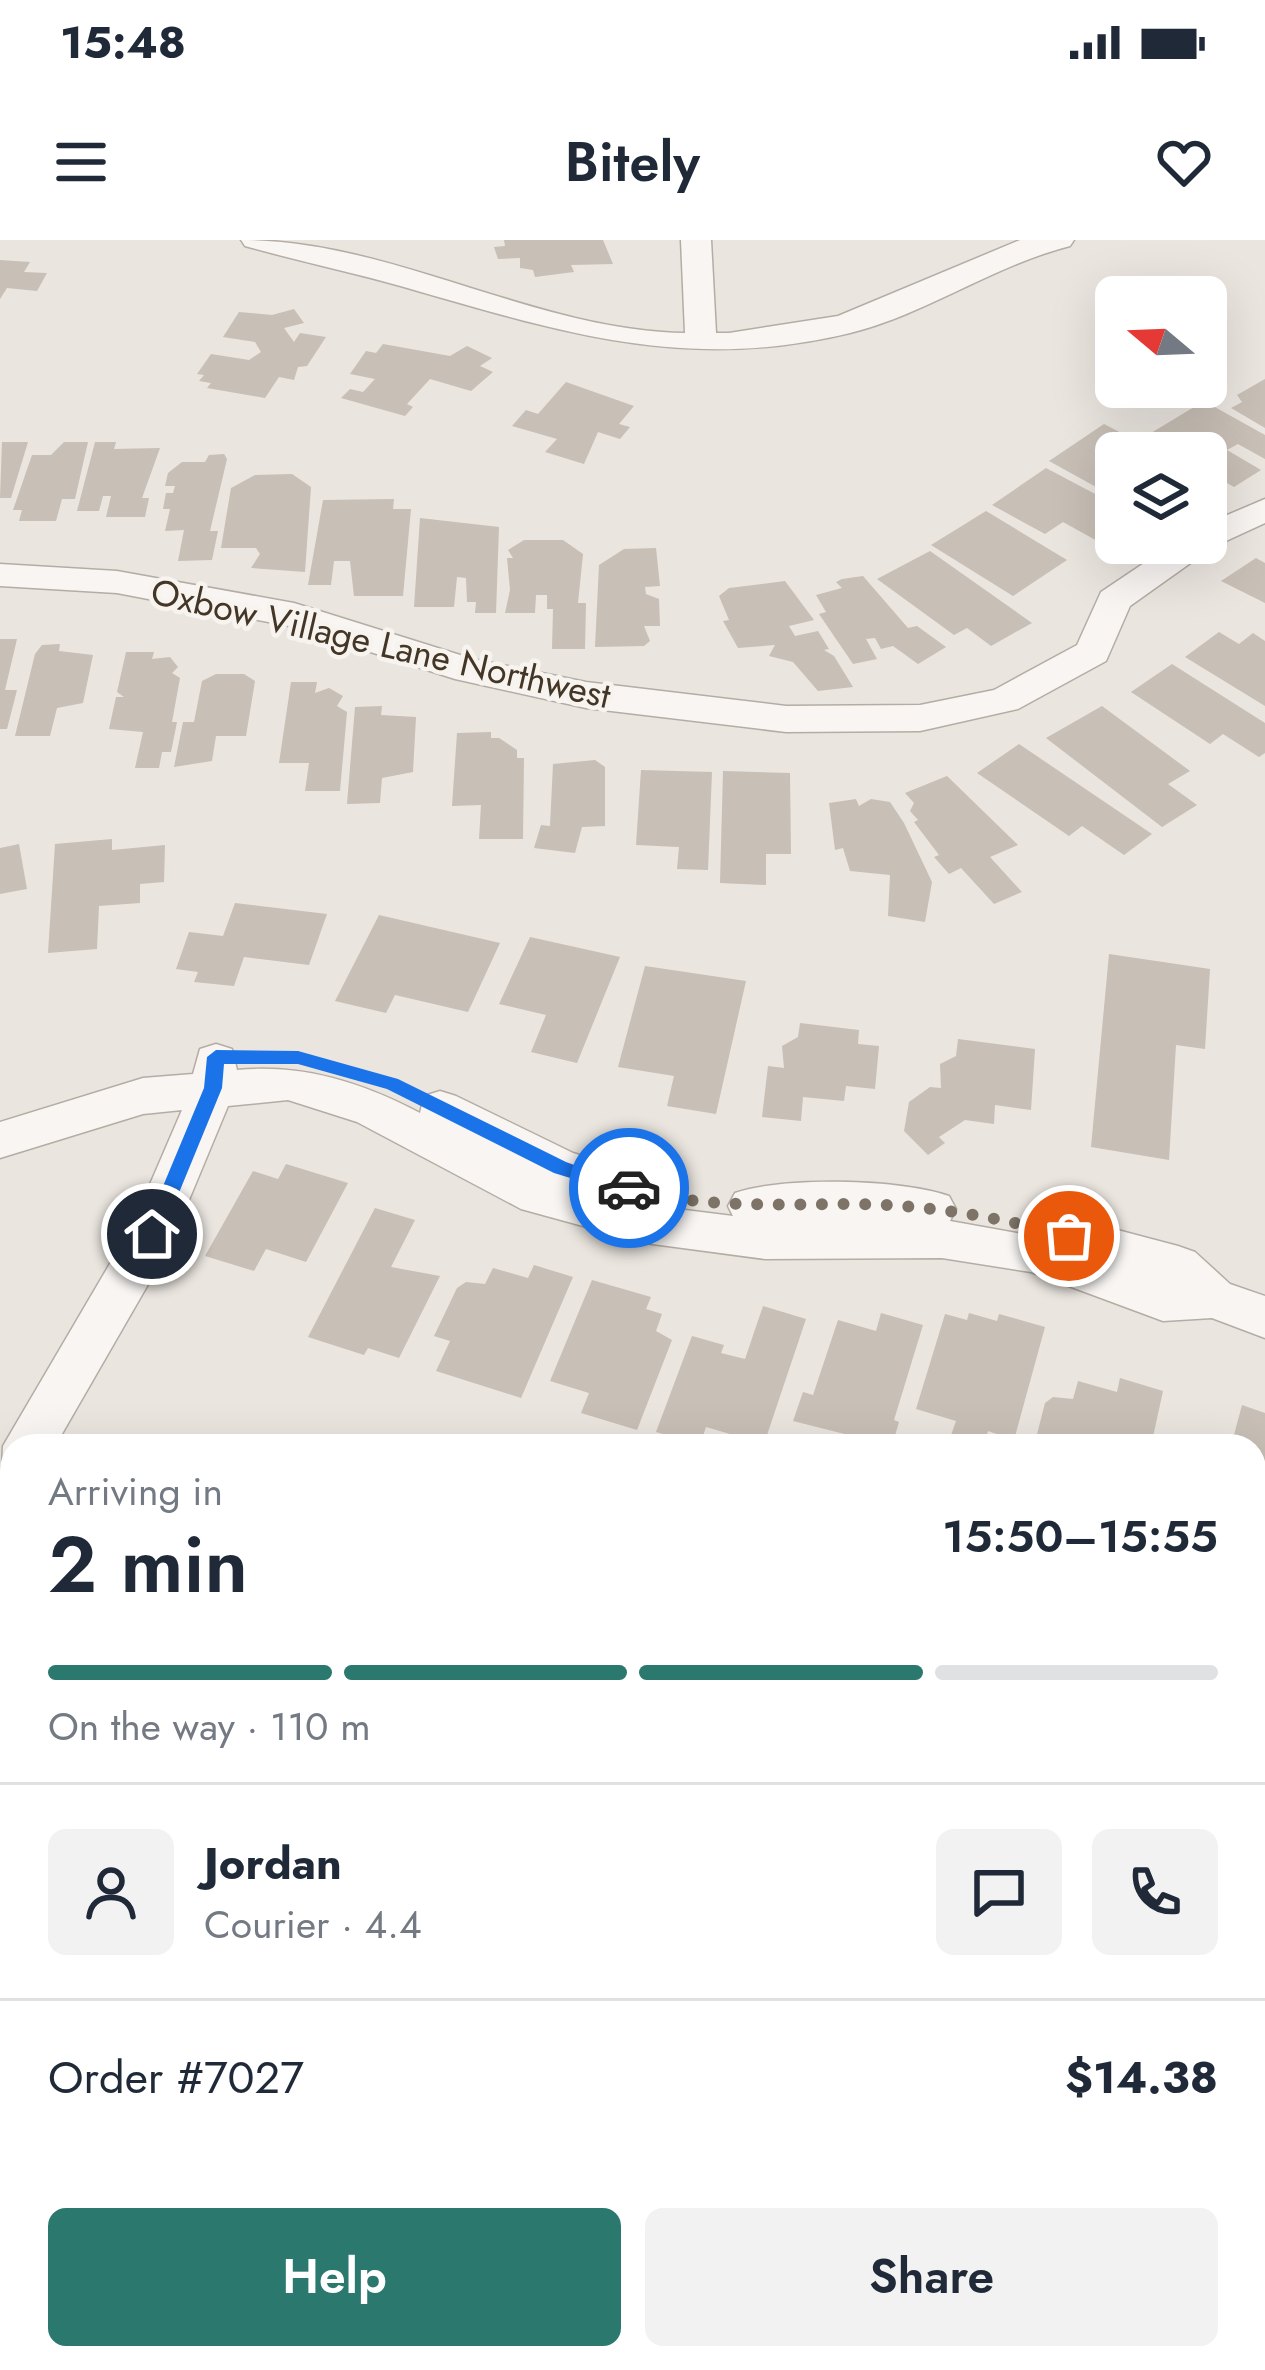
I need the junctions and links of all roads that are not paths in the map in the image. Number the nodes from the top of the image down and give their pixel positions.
1 (256, 240) edge
2 (696, 240) edge
3 (1059, 240) edge
4 (701, 341) junction
5 (1265, 511) edge
6 (1227, 528) edge
7 (1167, 564) edge
8 (0, 575) edge
9 (214, 1072) junction
10 (0, 1112) edge
11 (0, 1140) edge
12 (1265, 1317) edge
13 (35, 1434) edge

1 - 4 street
2 - 4 street
3 - 4 street
5 - 6 street
7 - 8 street, Oxbow Village Lane Northwest
9 - 10 street
9 - 11 street
9 - 12 street
9 - 13 street

